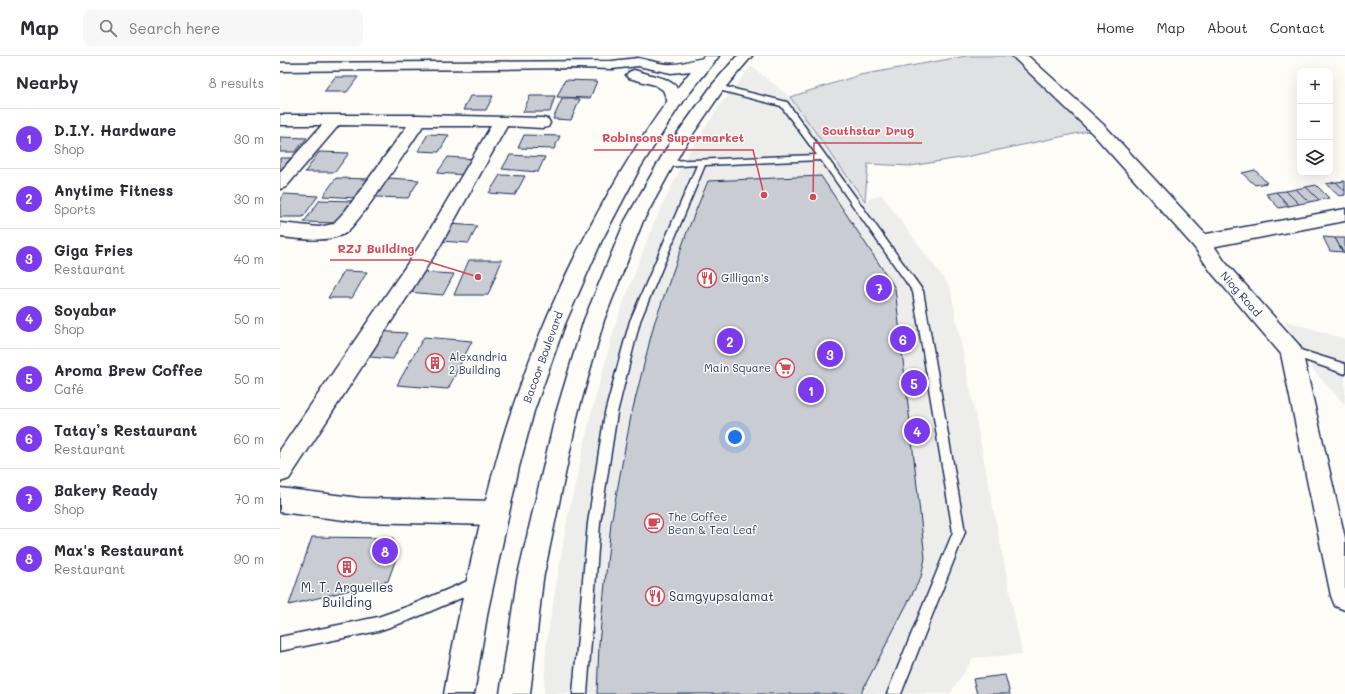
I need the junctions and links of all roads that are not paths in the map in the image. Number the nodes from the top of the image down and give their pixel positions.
1 (745, 56) edge
2 (1020, 56) edge
3 (709, 59) edge
4 (612, 65) junction
5 (280, 67) edge
6 (718, 87) junction
7 (675, 102) junction
8 (280, 120) edge
9 (335, 120) junction
10 (420, 120) junction
11 (502, 121) junction
12 (542, 122) dead end
13 (823, 157) junction
14 (636, 161) junction
15 (702, 163) junction
16 (665, 164) junction
17 (280, 182) edge
18 (1345, 215) edge
19 (280, 230) edge
20 (1201, 242) junction
21 (1290, 351) junction
22 (1345, 369) edge
23 (280, 471) edge
24 (280, 500) edge
25 (495, 513) junction
26 (480, 583) junction
27 (1345, 596) edge
28 (280, 644) edge
29 (459, 694) edge
30 (515, 694) edge
31 (580, 694) edge
32 (894, 694) edge

1 - 6 street
2 - 20 street, Niog Road
3 - 4 street
3 - 7 street, Bacoor Boulevard
4 - 5 street
4 - 7 street
6 - 13 lane
6 - 16 street
7 - 14 street, Bacoor Boulevard
8 - 9 street
9 - 10 street
9 - 17 street
10 - 11 street
10 - 19 street
11 - 12 street
11 - 23 street
13 - 15 lane
13 - 32 lane
14 - 16 street
14 - 25 street, Bacoor Boulevard
15 - 16 lane
15 - 31 lane
16 - 30 street
18 - 20 street
20 - 21 street, Niog Road
21 - 22 lane
21 - 27 street, Niog Road
24 - 25 street
25 - 26 street, Bacoor Boulevard
26 - 28 lane
26 - 29 street, Bacoor Boulevard

